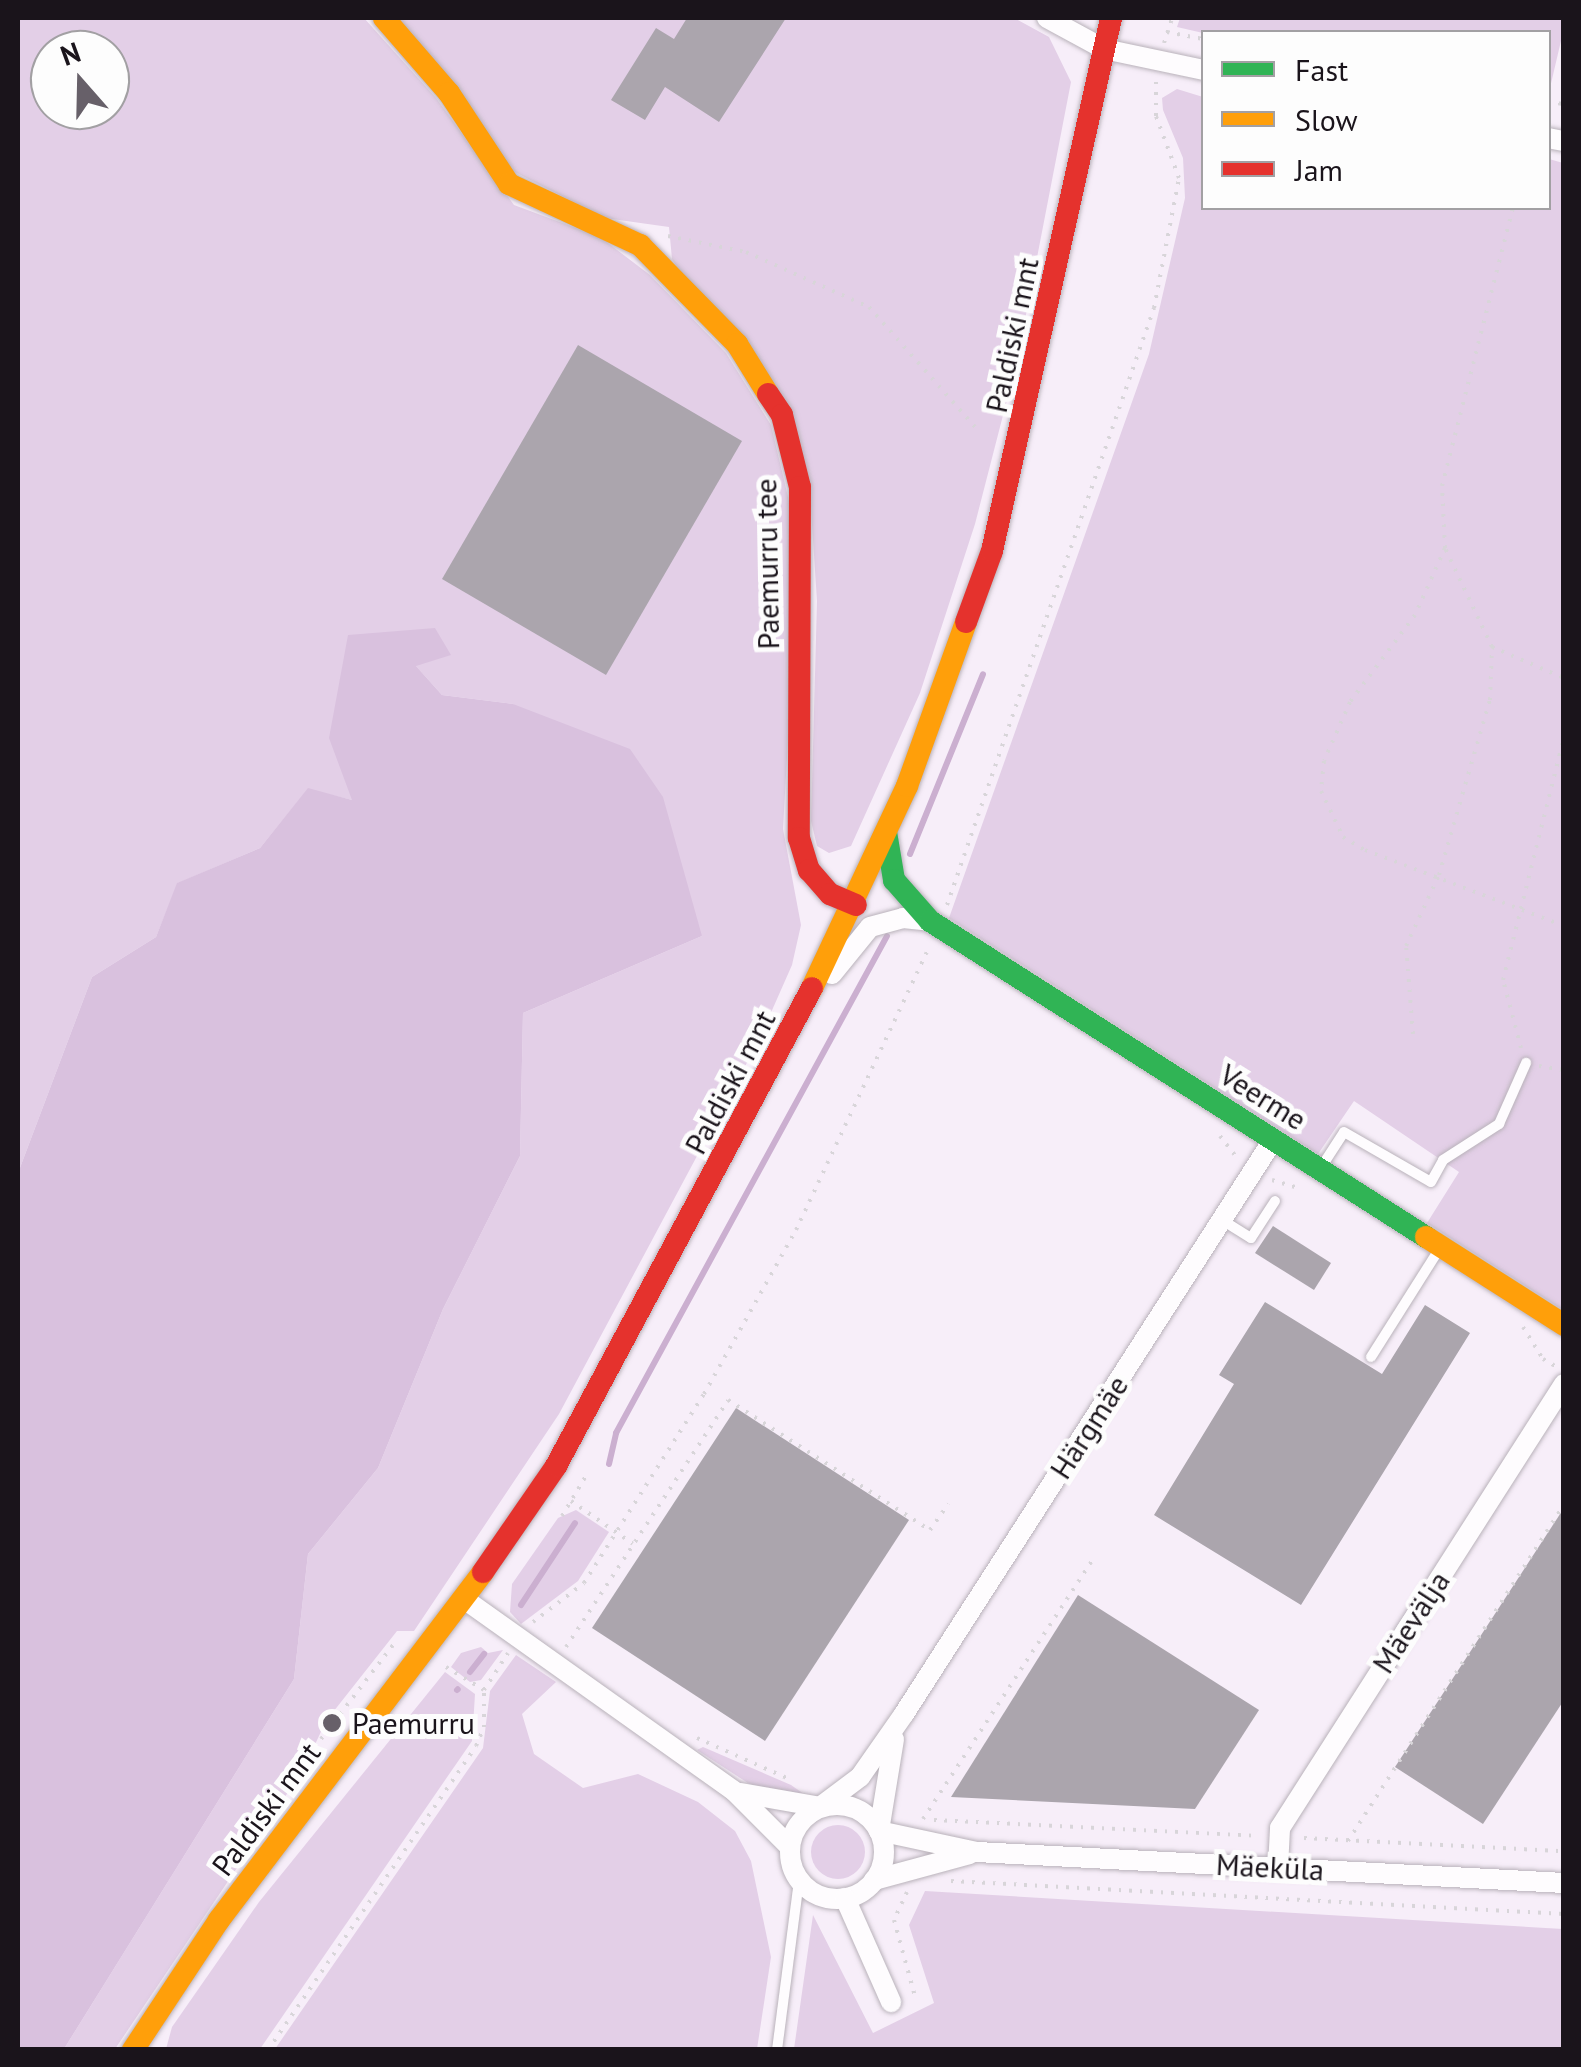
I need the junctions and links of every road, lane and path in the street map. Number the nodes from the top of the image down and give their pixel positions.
1 (384, 18) edge
2 (1047, 18) edge
3 (1110, 18) edge
4 (1172, 18) edge
5 (1167, 32) junction
6 (1201, 38) edge
7 (1104, 50) junction
8 (1160, 62) junction
9 (1201, 69) edge
10 (1512, 210) edge
11 (640, 246) junction
12 (974, 427) dead end
13 (1446, 548) junction
14 (1492, 647) junction
15 (1564, 678) edge
16 (1564, 738) edge
17 (886, 832) junction
18 (1438, 875) junction
19 (856, 904) junction
20 (1518, 909) junction
21 (934, 923) junction
22 (1564, 926) edge
23 (810, 997) junction
24 (1413, 1034) dead end
25 (1526, 1063) junction
26 (1564, 1070) edge
27 (1273, 1140) junction
28 (1234, 1158) dead end
29 (1320, 1169) junction
30 (1232, 1172) dead end
31 (1275, 1200) dead end
32 (1222, 1220) junction
33 (1441, 1246) junction
34 (1564, 1325) edge
35 (1371, 1357) dead end
36 (1564, 1384) edge
37 (587, 1474) dead end
38 (571, 1501) junction
39 (948, 1504) dead end
40 (1564, 1504) edge
41 (562, 1516) dead end
42 (616, 1532) junction
43 (634, 1544) junction
44 (1092, 1562) dead end
45 (464, 1598) junction
46 (524, 1632) junction
47 (541, 1634) dead end
48 (552, 1642) dead end
49 (563, 1651) junction
50 (577, 1662) dead end
51 (904, 1714) junction
52 (679, 1730) dead end
53 (799, 1783) dead end
54 (734, 1791) junction
55 (820, 1808) junction
56 (912, 1816) dead end
57 (922, 1819) junction
58 (879, 1831) junction
59 (1259, 1836) dead end
60 (1304, 1838) dead end
61 (1348, 1840) junction
62 (920, 1842) junction
63 (790, 1847) junction
64 (977, 1852) junction
65 (1564, 1852) edge
66 (1278, 1867) junction
67 (918, 1874) junction
68 (799, 1880) junction
69 (874, 1880) junction
70 (1564, 1884) edge
71 (845, 1898) junction
72 (1564, 1914) edge
73 (915, 1996) dead end
74 (891, 2002) dead end
75 (134, 2050) edge
76 (268, 2050) edge
77 (777, 2050) edge

1 - 11 main road, Paemurru tee
2 - 7 street
3 - 7 main road, Paldiski mnt
4 - 5 path
5 - 6 path
5 - 8 path
7 - 8 street
7 - 17 main road, Paldiski mnt
8 - 9 street
8 - 21 path
10 - 13 path
11 - 12 path
11 - 19 main road, Paemurru tee
13 - 14 path
13 - 18 path
14 - 15 path
14 - 18 path
16 - 20 path
17 - 19 main road, Paldiski mnt
17 - 21 main road, Veerme
18 - 20 path
18 - 24 path
19 - 23 main road, Paldiski mnt
20 - 22 path
20 - 25 path
21 - 23 street
21 - 27 main road, Veerme
21 - 42 path
23 - 45 main road, Paldiski mnt
25 - 26 path
25 - 29 lane
27 - 29 main road, Veerme
27 - 32 street, Härgmäe
28 - 30 path
29 - 33 main road, Veerme
31 - 32 lane
32 - 51 street, Härgmäe
33 - 34 main road, Veerme
33 - 35 lane
36 - 66 street, Mäevälja
37 - 38 path
38 - 41 path
38 - 42 path
39 - 43 path
40 - 61 path
42 - 43 path
42 - 46 path
43 - 49 path
44 - 57 path
45 - 46 street
45 - 75 main road, Paldiski mnt
46 - 47 path
46 - 54 street
46 - 76 path
48 - 49 path
49 - 50 path
51 - 55 street, Härgmäe
51 - 58 street, Härgmäe
52 - 53 path
54 - 55 street
54 - 63 street
55 - 58 street
55 - 63 street
56 - 57 path
57 - 59 path
57 - 62 path
58 - 62 street, Mäeküla
58 - 69 street
60 - 61 path
61 - 65 path
62 - 64 street, Mäeküla
63 - 68 street
64 - 66 street, Mäeküla
64 - 67 street, Mäeküla
66 - 70 street, Mäeküla
67 - 69 street, Mäeküla
67 - 72 path
67 - 73 path
68 - 71 street
68 - 77 lane
69 - 71 street
71 - 74 street

